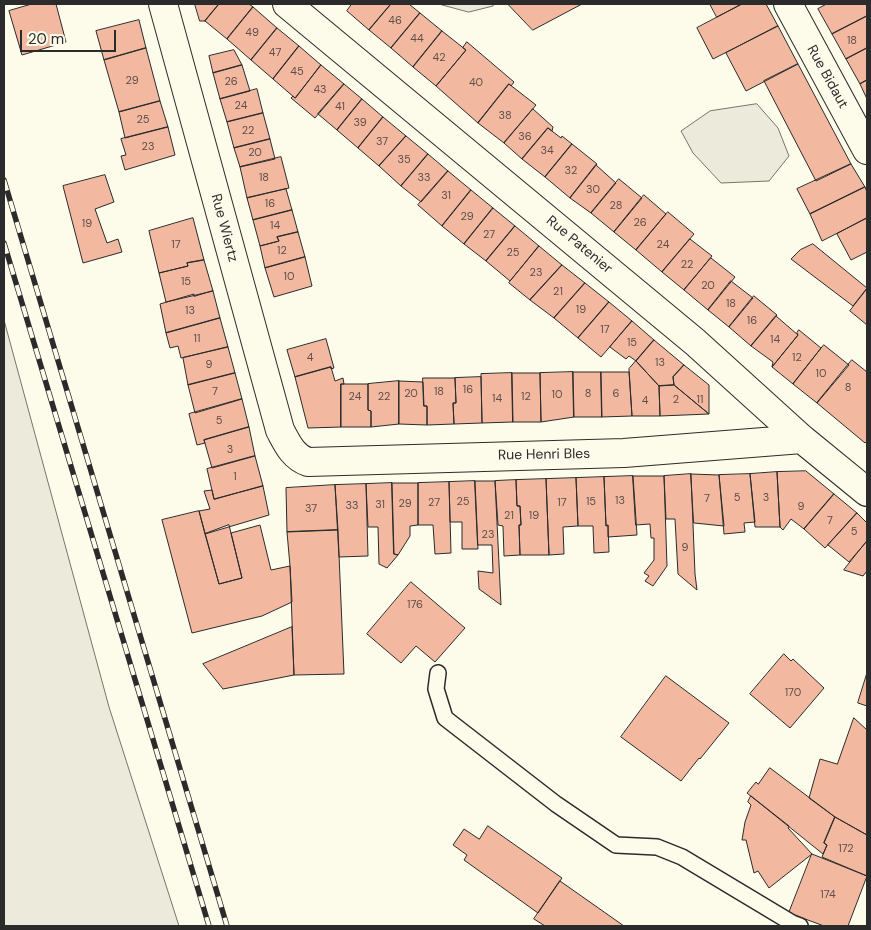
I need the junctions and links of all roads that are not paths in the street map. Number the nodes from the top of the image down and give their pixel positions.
1 (163, 4) edge
2 (287, 4) edge
3 (788, 4) edge
4 (867, 150) edge
5 (802, 439) junction
6 (290, 450) joint
7 (867, 492) edge
8 (438, 673) dead end
9 (800, 926) edge

1 - 6 street, Rue Wiertz
2 - 5 street, Rue Patenier
3 - 4 street, Rue Bidaut
5 - 6 street, Rue Henri Bles
5 - 7 street, Rue Patenier
8 - 9 lane

